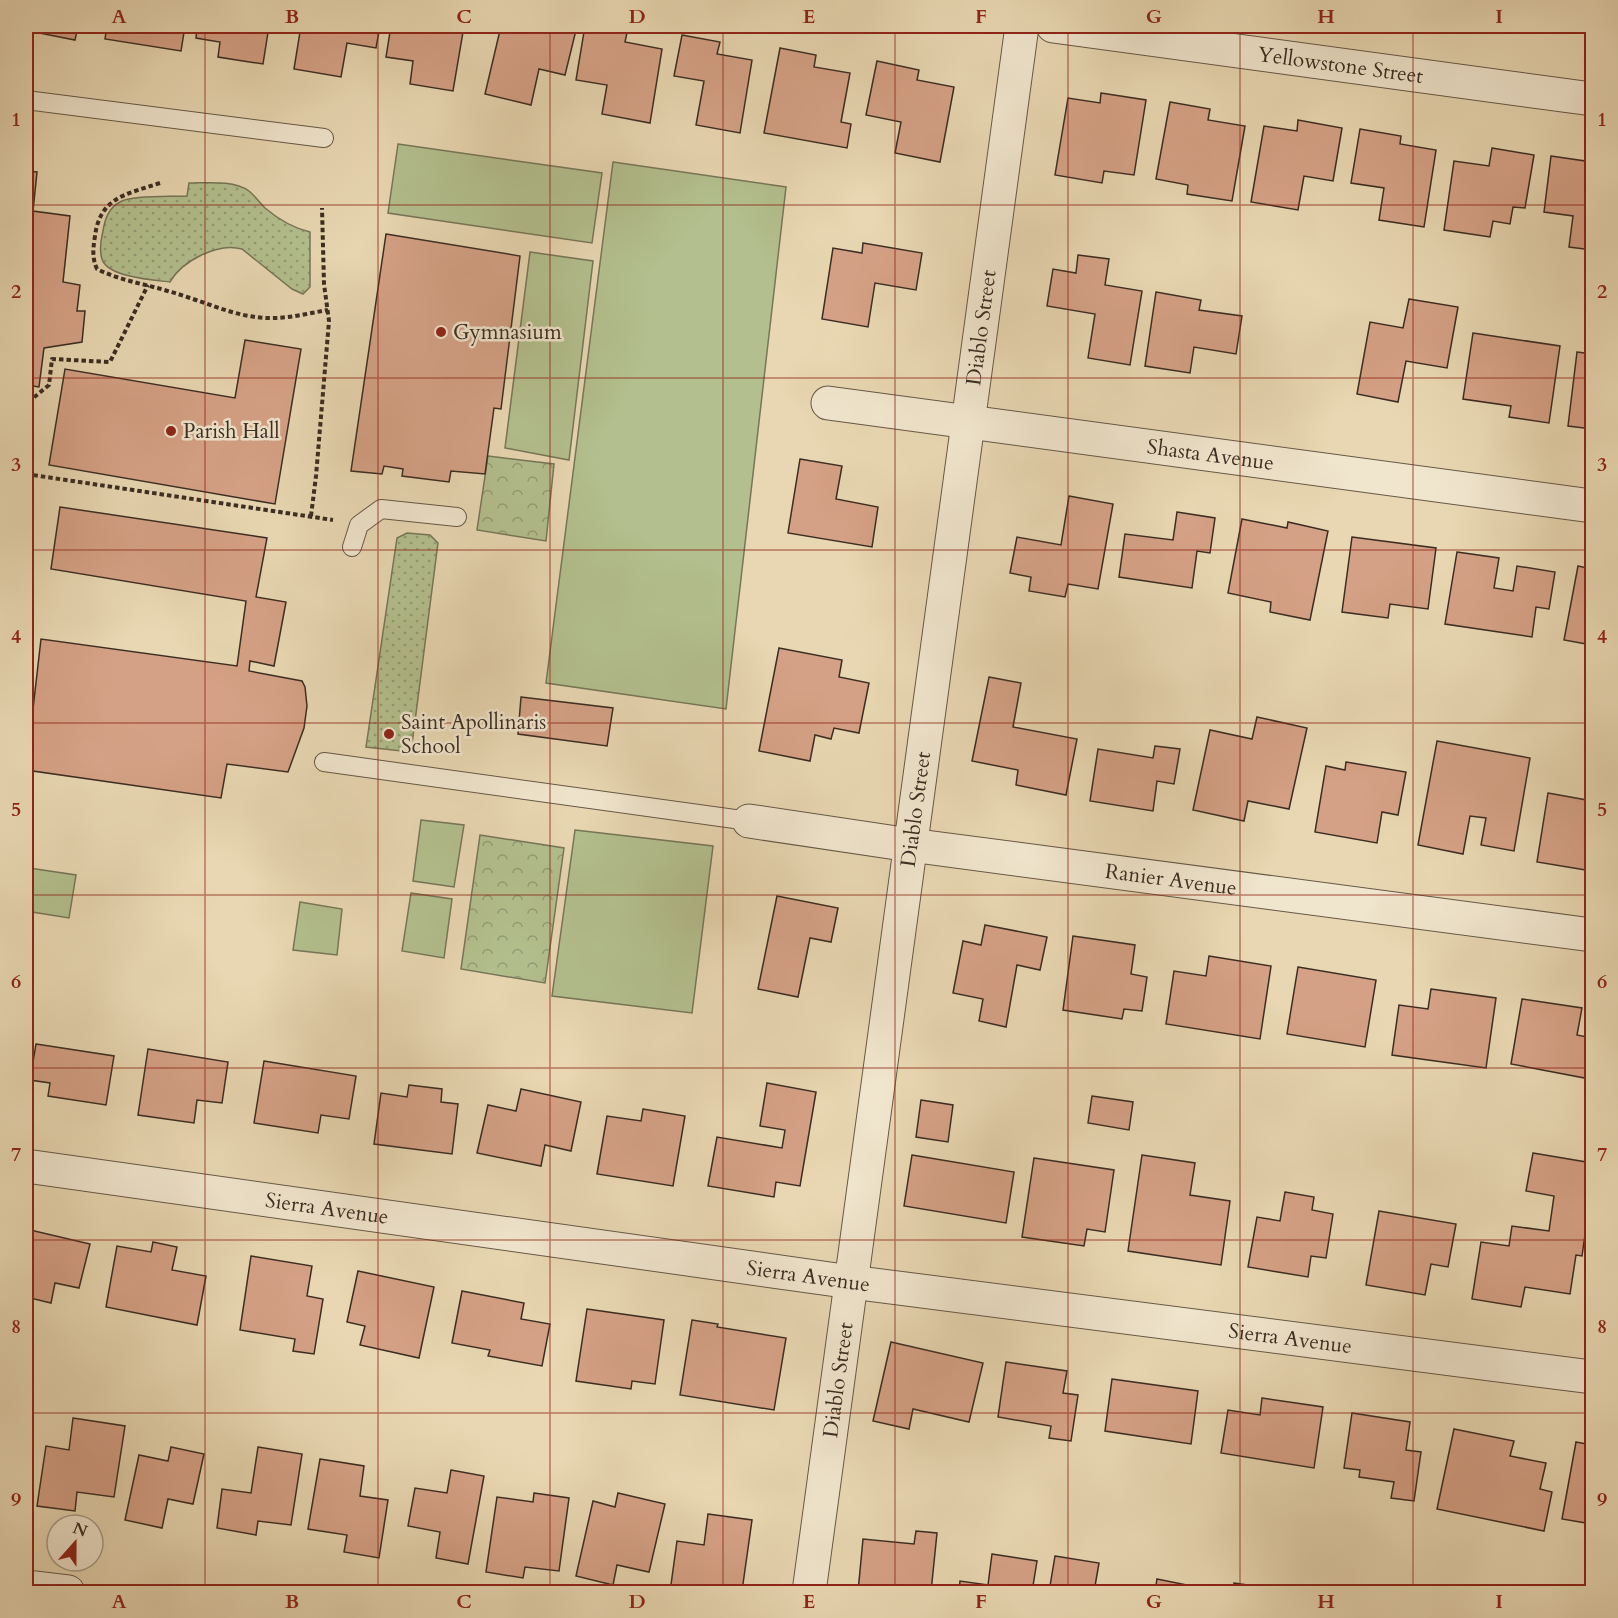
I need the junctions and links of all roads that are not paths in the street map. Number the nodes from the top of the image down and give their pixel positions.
1 (1022, 26) edge
2 (1053, 26) edge
3 (1593, 99) edge
4 (26, 100) edge
5 (324, 138) dead end
6 (828, 403) dead end
7 (968, 422) junction
8 (1593, 506) edge
9 (457, 517) dead end
10 (352, 547) dead end
11 (324, 762) dead end
12 (749, 821) joint
13 (910, 845) junction
14 (1593, 935) edge
15 (26, 1166) edge
16 (851, 1282) junction
17 (1593, 1377) edge
18 (26, 1587) edge
19 (68, 1593) edge
20 (809, 1593) edge

1 - 7 street, Diablo Street
2 - 3 street, Yellowstone Street
4 - 5 lane
6 - 7 street, Shasta Avenue
7 - 8 street, Shasta Avenue
7 - 13 street, Diablo Street
9 - 10 lane
11 - 12 lane
12 - 13 street, Ranier Avenue
13 - 14 street, Ranier Avenue
13 - 16 street, Diablo Street
15 - 16 street, Sierra Avenue
16 - 17 street, Sierra Avenue
16 - 20 street, Diablo Street
18 - 19 street

